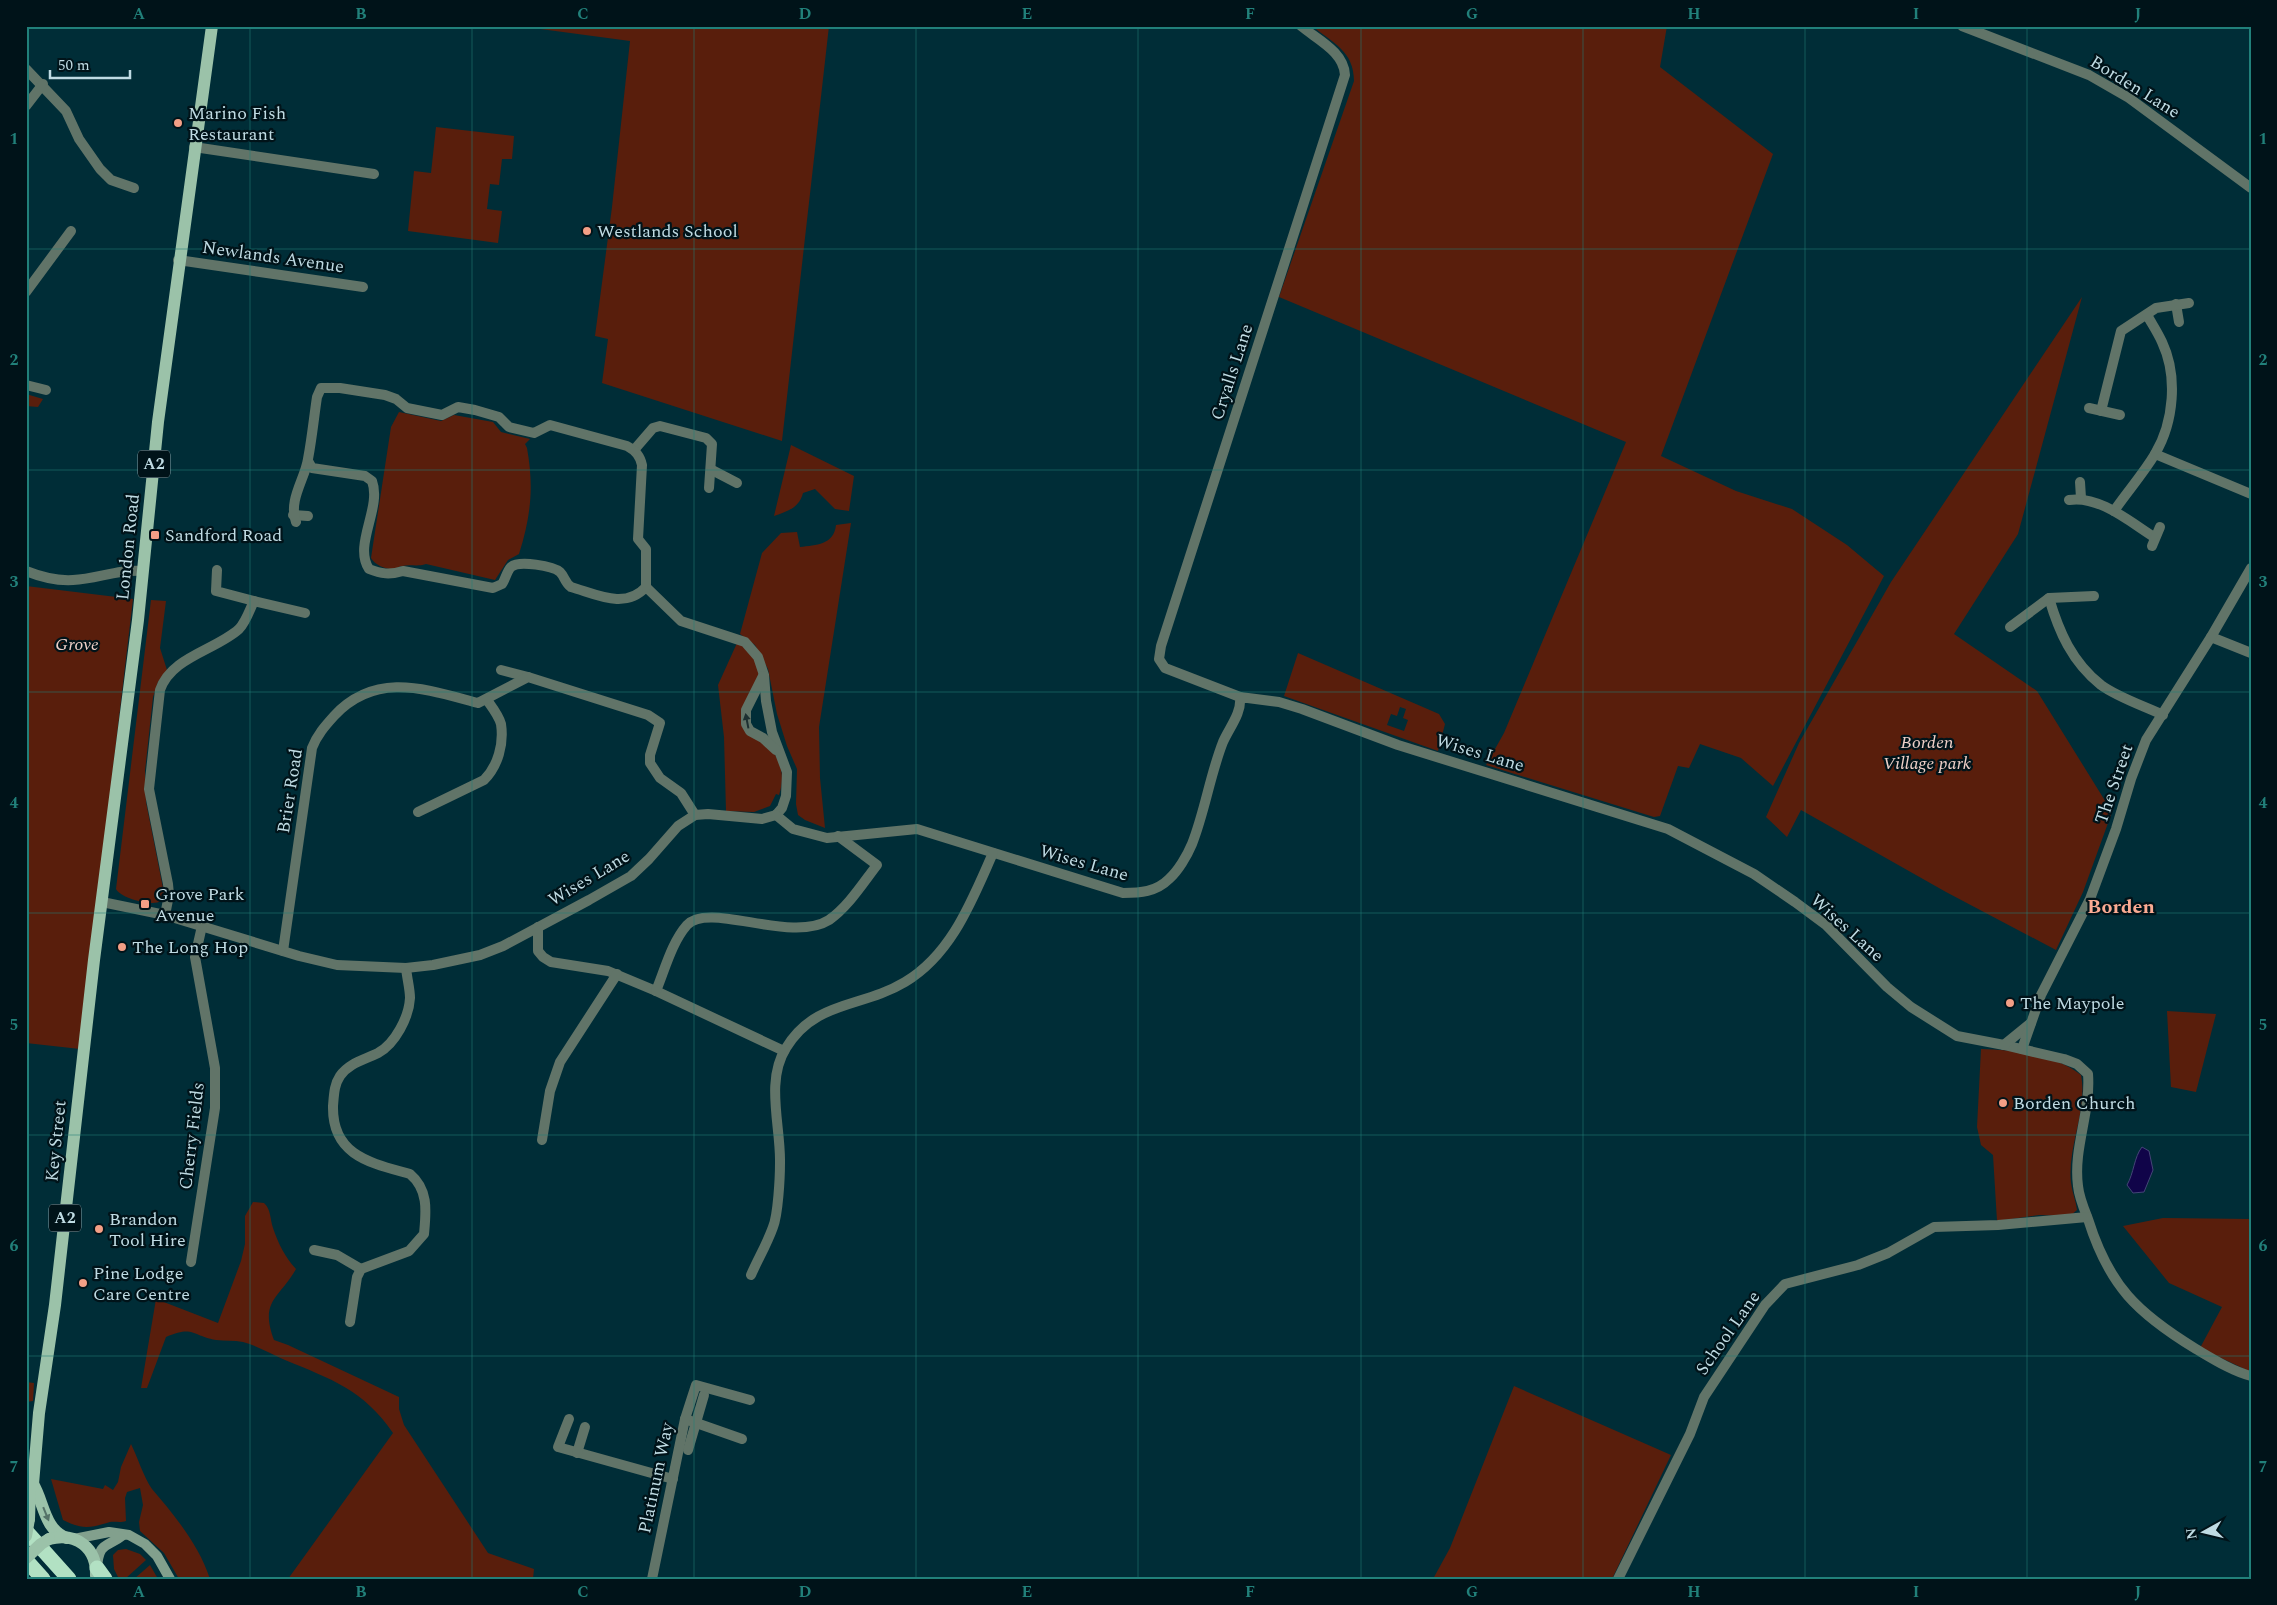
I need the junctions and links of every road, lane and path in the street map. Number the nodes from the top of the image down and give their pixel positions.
1 (212, 26) edge
2 (1301, 26) edge
3 (1962, 26) edge
4 (26, 69) edge
5 (42, 84) junction
6 (26, 106) edge
7 (194, 147) junction
8 (374, 174) dead end
9 (134, 188) dead end
10 (2251, 188) edge
11 (71, 231) dead end
12 (178, 260) junction
13 (363, 287) dead end
14 (26, 292) edge
15 (2189, 303) dead end
16 (2176, 304) junction
17 (2146, 315) junction
18 (2179, 322) dead end
19 (26, 385) edge
20 (46, 390) dead end
21 (2089, 408) dead end
22 (2100, 411) junction
23 (2120, 415) dead end
24 (634, 450) junction
25 (2155, 454) junction
26 (308, 462) junction
27 (712, 470) junction
28 (2080, 482) dead end
29 (737, 483) dead end
30 (709, 488) dead end
31 (2251, 494) edge
32 (2080, 498) junction
33 (2069, 500) dead end
34 (2114, 511) junction
35 (308, 516) dead end
36 (2160, 526) dead end
37 (2251, 568) edge
38 (217, 570) dead end
39 (26, 571) edge
40 (143, 571) junction
41 (646, 587) junction
42 (2094, 596) dead end
43 (2049, 598) junction
44 (254, 601) junction
45 (305, 613) dead end
46 (2010, 627) dead end
47 (2211, 637) junction
48 (2251, 652) edge
49 (502, 670) dead end
50 (764, 675) junction
51 (528, 677) junction
52 (1240, 697) junction
53 (487, 700) junction
54 (2163, 715) junction
55 (780, 754) junction
56 (418, 812) dead end
57 (695, 815) junction
58 (776, 815) junction
59 (838, 836) junction
60 (993, 853) junction
61 (102, 902) junction
62 (165, 915) junction
63 (202, 926) junction
64 (538, 927) junction
65 (283, 951) junction
66 (95, 952) joint
67 (406, 968) junction
68 (616, 974) junction
69 (656, 990) junction
70 (2032, 1023) junction
71 (2004, 1045) junction
72 (2022, 1049) junction
73 (784, 1050) junction
74 (542, 1140) dead end
75 (2087, 1218) junction
76 (314, 1250) dead end
77 (191, 1262) dead end
78 (361, 1269) junction
79 (751, 1275) dead end
80 (350, 1322) dead end
81 (2251, 1376) edge
82 (704, 1395) dead end
83 (750, 1400) dead end
84 (569, 1419) dead end
85 (685, 1420) junction
86 (695, 1424) junction
87 (585, 1428) dead end
88 (742, 1439) dead end
89 (688, 1450) dead end
90 (577, 1453) junction
91 (673, 1479) junction
92 (33, 1484) junction
93 (28, 1525) edge
94 (26, 1536) edge
95 (123, 1536) junction
96 (68, 1539) junction
97 (26, 1559) edge
98 (98, 1571) edge
99 (43, 1579) edge
100 (69, 1579) edge
101 (170, 1579) edge
102 (652, 1579) edge
103 (1618, 1579) edge

1 - 7 main road, London Road / A2
2 - 52 street, Cryalls Lane
3 - 10 street, Borden Lane
4 - 5 street
5 - 6 street
5 - 9 street
7 - 8 street
7 - 12 main road, London Road / A2
11 - 14 street
12 - 13 street, Newlands Avenue
12 - 40 main road, London Road / A2
15 - 16 street
16 - 17 street
16 - 18 street
17 - 22 street
17 - 25 street
19 - 20 street
21 - 22 street
22 - 23 street
24 - 26 street
24 - 27 street
24 - 41 street
25 - 31 street
25 - 34 street
26 - 35 street
26 - 41 street
27 - 29 street
27 - 30 street
28 - 32 street
32 - 33 street
32 - 34 street
34 - 36 street
37 - 47 street, The Street
38 - 44 street
39 - 40 street
40 - 61 main road, London Road / A2
41 - 50 street
42 - 43 street
43 - 46 street
43 - 54 street
44 - 45 street
44 - 62 street
47 - 48 street
47 - 54 street, The Street
49 - 51 street
50 - 55 street
55 -> 50 street
51 - 53 street
51 - 57 street
52 - 60 street, Wises Lane
52 - 71 street, Wises Lane
53 - 56 street
53 - 65 street, Brier Road
54 - 70 street, The Street
55 - 58 street
57 - 58 street
57 - 64 street, Wises Lane
58 - 59 street, Wises Lane
59 - 60 street, Wises Lane
59 - 69 street
60 - 73 street
61 - 62 street, Wises Lane
61 - 66 main road, London Road / A2
62 - 63 street, Wises Lane
63 - 65 street, Wises Lane
63 - 77 street, Cherry Fields
64 - 67 street, Wises Lane
64 - 68 street
65 - 67 street, Wises Lane
66 - 92 main road, Key Street / A2
67 - 78 street
68 - 69 street
68 - 74 street
69 - 73 street
70 - 71 street
70 - 72 street, The Street
71 - 72 street, Wises Lane
72 - 75 street, Wises Lane
73 - 79 street
75 - 81 street
75 - 103 street, School Lane
76 - 78 street
78 - 80 street
82 - 86 street
83 - 85 street, Platinum Way
84 - 90 street
85 - 86 street
85 - 91 street, Platinum Way
86 - 88 street
86 - 89 street
87 - 90 street
90 - 91 street
91 - 102 street, Platinum Way
92 - 93 main road, Key Street / A2
92 -> 96 main road, Key Street / A2
93 - 94 main road, Key Street / A2, bridge
93 - 100 highway
95 - 96 street
95 - 98 street
95 - 101 street
96 - 97 main road, bridge
96 - 98 main road, Key Street
97 - 99 highway

